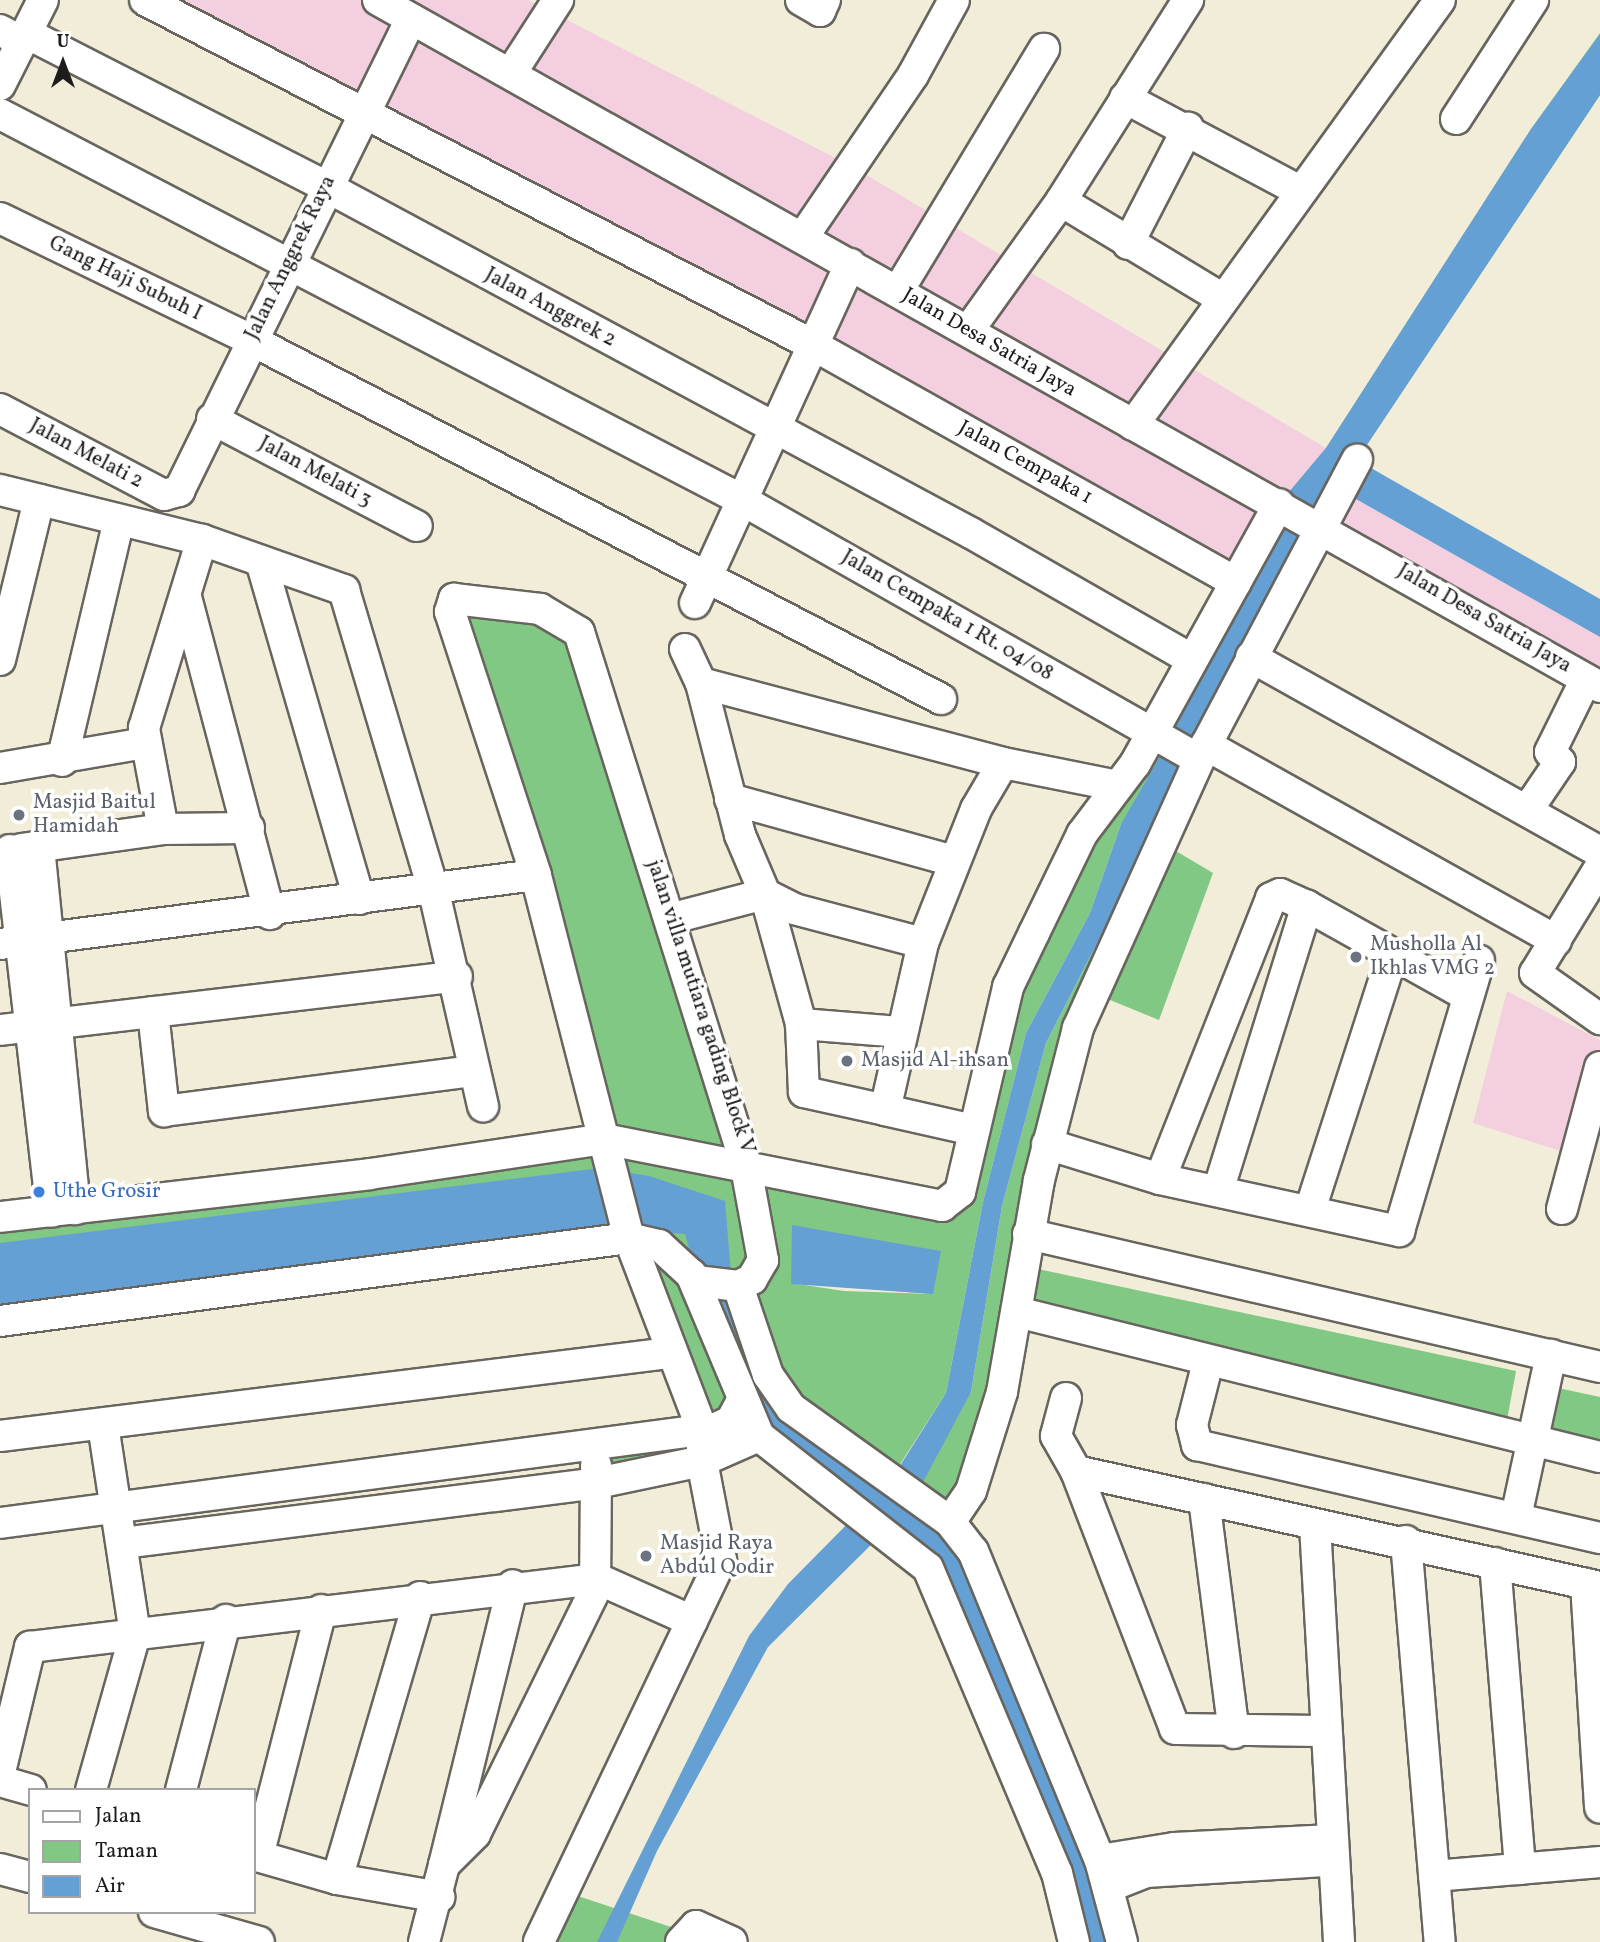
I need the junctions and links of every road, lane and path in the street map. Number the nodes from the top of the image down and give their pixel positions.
1 (43, 0) edge
2 (145, 0) edge
3 (558, 0) edge
4 (801, 0) edge
5 (825, 0) edge
6 (954, 0) edge
7 (1188, 0) edge
8 (1440, 0) edge
9 (1525, 3) edge
10 (396, 7) edge
11 (16, 35) edge
12 (1044, 49) dead end
13 (511, 73) junction
14 (0, 85) edge
15 (1125, 98) junction
16 (365, 110) junction
17 (0, 114) edge
18 (1456, 119) dead end
19 (1188, 128) junction
20 (327, 187) junction
21 (1300, 191) junction
22 (1061, 201) junction
23 (0, 218) edge
24 (803, 237) junction
25 (1128, 244) junction
26 (288, 264) junction
27 (850, 264) junction
28 (898, 291) junction
29 (1223, 299) junction
30 (968, 331) junction
31 (251, 340) junction
32 (813, 345) junction
33 (0, 409) edge
34 (212, 419) junction
35 (1133, 425) junction
36 (774, 429) junction
37 (1357, 460) dead end
38 (0, 490) edge
39 (172, 495) joint
40 (39, 500) junction
41 (742, 500) junction
42 (1279, 504) junction
43 (119, 520) junction
44 (1320, 525) junction
45 (417, 526) dead end
46 (202, 540) junction
47 (261, 561) junction
48 (1236, 582) junction
49 (700, 591) junction
50 (186, 597) junction
51 (685, 649) dead end
52 (1251, 657) junction
53 (1189, 658) junction
54 (0, 660) edge
55 (701, 683) junction
56 (1593, 683) edge
57 (941, 699) dead end
58 (1152, 733) junction
59 (145, 743) junction
60 (1202, 752) junction
61 (62, 761) junction
62 (1003, 763) junction
63 (0, 768) edge
64 (1118, 786) junction
65 (730, 799) junction
66 (1528, 809) junction
67 (249, 828) junction
68 (163, 829) junction
69 (39, 847) junction
70 (5, 850) edge
71 (953, 861) junction
72 (1598, 870) edge
73 (536, 875) junction
74 (434, 892) junction
75 (765, 894) junction
76 (359, 899) junction
77 (1307, 906) junction
78 (270, 914) junction
79 (673, 918) junction
80 (1556, 941) junction
81 (23, 942) edge
82 (923, 943) junction
83 (1392, 956) junction
84 (1479, 961) dead end
85 (457, 976) junction
86 (1466, 995) junction
87 (153, 1012) junction
88 (1600, 1019) edge
89 (44, 1023) junction
90 (812, 1024) junction
91 (0, 1030) edge
92 (888, 1030) junction
93 (1600, 1067) edge
94 (474, 1072) junction
95 (483, 1106) dead end
96 (885, 1110) junction
97 (972, 1130) junction
98 (604, 1139) junction
99 (1047, 1144) junction
100 (745, 1162) junction
101 (1160, 1179) junction
102 (1218, 1191) junction
103 (1562, 1209) dead end
104 (1310, 1210) junction
105 (63, 1211) junction
106 (0, 1217) edge
107 (1028, 1234) junction
108 (629, 1238) junction
109 (691, 1274) junction
110 (738, 1286) junction
111 (1017, 1312) junction
112 (0, 1321) edge
113 (668, 1353) junction
114 (1551, 1356) junction
115 (1208, 1362) junction
116 (1600, 1367) edge
117 (1066, 1398) dead end
118 (741, 1402) junction
119 (103, 1426) junction
120 (702, 1429) junction
121 (0, 1436) edge
122 (759, 1436) junction
123 (1530, 1439) junction
124 (595, 1443) junction
125 (1600, 1457) edge
126 (702, 1461) junction
127 (1076, 1471) junction
128 (367, 1473) junction
129 (597, 1483) junction
130 (1204, 1499) junction
131 (113, 1504) junction
132 (373, 1514) junction
133 (1516, 1517) junction
134 (950, 1522) junction
135 (0, 1523) edge
136 (1315, 1525) junction
137 (1600, 1538) edge
138 (1406, 1541) junction
139 (123, 1543) junction
140 (1495, 1563) junction
141 (598, 1579) junction
142 (513, 1585) junction
143 (1593, 1586) edge
144 (420, 1597) junction
145 (321, 1609) junction
146 (226, 1620) junction
147 (692, 1621) junction
148 (135, 1634) junction
149 (1324, 1731) junction
150 (1234, 1732) junction
151 (0, 1772) edge
152 (0, 1781) edge
153 (92, 1788) edge
154 (182, 1788) edge
155 (28, 1789) edge
156 (1600, 1808) edge
157 (1333, 1850) junction
158 (256, 1855) edge
159 (1600, 1862) edge
160 (444, 1865) junction
161 (0, 1869) edge
162 (1520, 1869) junction
163 (1104, 1873) junction
164 (28, 1876) edge
165 (1434, 1876) junction
166 (337, 1879) junction
167 (439, 1897) junction
168 (161, 1914) edge
169 (258, 1942) edge
170 (424, 1942) edge
171 (539, 1942) edge
172 (681, 1942) edge
173 (732, 1942) edge
174 (1074, 1942) edge
175 (1122, 1942) edge
176 (1339, 1942) edge
177 (1440, 1942) edge

1 - 11 street
2 - 16 street, Jalan Cempaka 1
3 - 13 street
4 - 5 street
6 - 24 street
7 - 15 street
8 - 21 street
9 - 18 street
10 - 13 street, Jalan Desa Satria Jaya
10 - 16 street, Jalan Anggrek Raya
11 - 14 street
11 - 20 street, Jalan Anggrek 2
12 - 28 street
13 - 24 street, Jalan Desa Satria Jaya
15 - 19 street
15 - 22 street
16 - 20 street, Jalan Anggrek Raya
16 - 32 street, Jalan Cempaka 1
17 - 26 street, Jalan Cempaka 1 Rt. 04/08
19 - 21 street
19 - 25 street
20 - 26 street, Jalan Anggrek Raya
20 - 36 street, Jalan Anggrek 2
21 - 29 street
22 - 25 street
22 - 30 street
23 - 31 street, Gang Haji Subuh I
24 - 27 street, Jalan Desa Satria Jaya
25 - 29 street
26 - 31 street, Jalan Anggrek Raya
26 - 41 street, Jalan Cempaka 1 Rt. 04/08
27 - 28 street, Jalan Desa Satria Jaya
27 - 32 street
28 - 30 street, Jalan Desa Satria Jaya
29 - 35 street
30 - 35 street, Jalan Desa Satria Jaya
31 - 34 street, Jalan Anggrek Raya
31 - 49 street, Gang Haji Subuh I
32 - 36 street
32 - 48 street, Jalan Cempaka 1
33 - 39 street, Jalan Melati 2
34 - 39 street, Jalan Anggrek Raya
34 - 45 street, Jalan Melati 3
35 - 42 street, Jalan Desa Satria Jaya
36 - 41 street
36 - 53 street, Jalan Anggrek 2
37 - 44 street
38 - 40 street
40 - 43 street
40 - 54 street
41 - 49 street
41 - 58 street, Jalan Cempaka 1 Rt. 04/08
42 - 44 street, Jalan Desa Satria Jaya
42 - 48 street, jalan villa mutiara gading Block V
43 - 46 street
43 - 61 street
44 - 52 street
44 - 56 street, Jalan Desa Satria Jaya
46 - 47 street
46 - 50 street
47 - 74 street
47 - 76 street
48 - 53 street, jalan villa mutiara gading Block V
49 - 57 street, Gang Haji Subuh I
50 - 59 street
50 - 67 street
51 - 55 street
52 - 60 street
52 - 66 street
53 - 58 street, jalan villa mutiara gading Block V
55 - 62 street
55 - 65 street
56 - 66 street
58 - 60 street, Jalan Cempaka 1 Rt. 04/08
58 - 64 street, jalan villa mutiara gading Block V
59 - 61 street
59 - 68 street
60 - 80 street, Jalan Cempaka 1 Rt. 04/08
60 - 99 street
61 - 63 street
62 - 64 street
62 - 71 street
64 - 97 street, jalan villa mutiara gading Block V
65 - 71 street
65 - 75 street
66 - 72 street
67 - 68 street
67 - 78 street
68 - 69 street
69 - 70 street
69 - 81 street
70 - 81 street
71 - 82 street
72 - 80 street
73 - 74 street
73 - 79 street, jalan villa mutiara gading Block V
73 - 98 street
74 - 76 street
74 - 85 street
75 - 79 street
75 - 82 street
75 - 90 street
76 - 78 street
77 - 83 street
77 - 101 street
77 - 102 street
78 - 81 street
79 - 100 street, jalan villa mutiara gading Block V
80 - 88 street
81 - 89 street
82 - 92 street
83 - 86 street
83 - 104 street
84 - 86 street
85 - 87 street
85 - 94 street
86 - 104 street
87 - 89 street
87 - 94 street
89 - 91 street
89 - 105 street
90 - 92 street
90 - 96 street
92 - 96 street
93 - 103 street
94 - 95 street
96 - 97 street
97 - 100 street, jalan villa mutiara gading Block V
98 - 100 street
98 - 105 street
98 - 108 street
99 - 101 street
99 - 107 street
100 - 110 street
101 - 102 street
102 - 104 street
105 - 106 street
107 - 111 street
107 - 114 street
108 - 109 street
108 - 112 street
108 - 113 street
109 - 110 street
109 - 118 street
110 - 134 street
111 - 115 street
111 - 134 street
113 - 119 street
113 - 120 street
114 - 116 street
114 - 123 street
115 - 123 street
115 - 133 street
117 - 127 street
118 - 120 street
118 - 122 street
119 - 121 street
119 - 131 street
120 - 124 street
120 - 126 street
122 - 126 street
122 - 174 street
123 - 125 street
123 - 133 street
124 - 128 street
124 - 129 street
126 - 129 street
126 - 147 street
127 - 130 street
127 - 150 street
128 - 131 street
128 - 132 street
129 - 132 street
129 - 141 street
130 - 136 street
130 - 150 street
131 - 135 street
131 - 139 street
132 - 139 street
133 - 137 street
134 - 163 street
136 - 138 street
136 - 149 street
138 - 140 street
138 - 165 street
139 - 148 street
140 - 143 street
140 - 162 street
141 - 142 street
141 - 147 street
141 - 160 street
142 - 144 street
142 - 160 street
143 - 156 street
144 - 145 street
144 - 166 street
145 - 146 street
145 - 158 street
146 - 148 street
146 - 154 street
147 - 171 street
148 - 151 street
148 - 153 street
149 - 150 street
149 - 157 street
152 - 155 street
157 - 163 street
157 - 176 street
158 - 166 street
159 - 162 street
160 - 167 street
161 - 164 street
162 - 165 street
163 - 175 street
165 - 177 street
166 - 167 street
167 - 170 street
168 - 169 street
172 - 173 street

